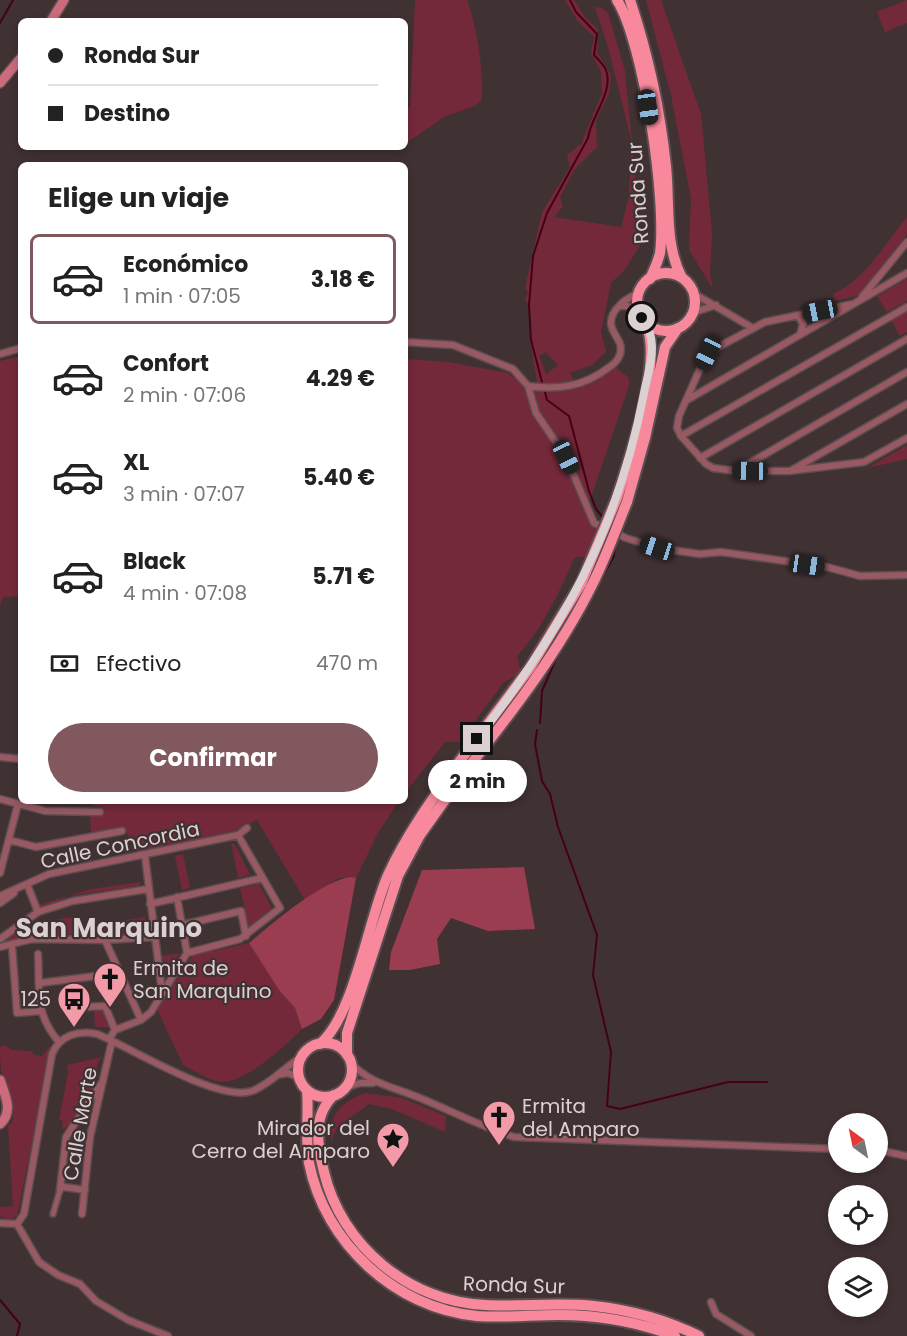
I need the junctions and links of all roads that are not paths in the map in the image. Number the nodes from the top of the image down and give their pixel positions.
1 (64, 0) edge
2 (617, 0) edge
3 (630, 0) edge
4 (53, 18) edge
5 (18, 62) edge
6 (0, 83) edge
7 (907, 242) edge
8 (907, 273) edge
9 (879, 276) junction
10 (682, 278) junction
11 (650, 279) junction
12 (887, 285) junction
13 (693, 293) junction
14 (638, 294) junction
15 (859, 300) junction
16 (853, 304) junction
17 (717, 305) junction
18 (620, 306) junction
19 (907, 307) edge
20 (820, 311) junction
21 (638, 312) junction
22 (692, 313) junction
23 (798, 315) junction
24 (823, 322) junction
25 (646, 324) junction
26 (816, 326) junction
27 (751, 327) junction
28 (678, 328) junction
29 (800, 335) junction
30 (907, 339) edge
31 (408, 342) edge
32 (18, 349) edge
33 (0, 354) edge
34 (907, 372) edge
35 (694, 381) junction
36 (528, 386) junction
37 (704, 390) junction
38 (687, 401) junction
39 (907, 404) edge
40 (681, 436) junction
41 (907, 438) edge
42 (821, 453) junction
43 (699, 458) junction
44 (758, 458) junction
45 (827, 467) junction
46 (736, 471) junction
47 (763, 471) junction
48 (789, 471) junction
49 (622, 500) junction
50 (907, 575) edge
51 (0, 757) edge
52 (18, 759) edge
53 (460, 770) junction
54 (0, 799) edge
55 (18, 804) junction
56 (100, 812) dead end
57 (248, 828) dead end
58 (122, 831) dead end
59 (238, 835) junction
60 (9, 840) junction
61 (146, 856) junction
62 (0, 873) edge
63 (262, 878) junction
64 (27, 884) junction
65 (148, 889) junction
66 (177, 897) junction
67 (1, 898) edge
68 (150, 903) junction
69 (38, 912) junction
70 (182, 925) junction
71 (246, 936) junction
72 (154, 937) junction
73 (0, 939) edge
74 (105, 940) junction
75 (12, 946) junction
76 (0, 947) edge
77 (187, 953) junction
78 (39, 954) dead end
79 (120, 973) junction
80 (40, 983) junction
81 (162, 992) junction
82 (67, 1008) dead end
83 (41, 1011) junction
84 (141, 1020) junction
85 (116, 1030) junction
86 (111, 1040) junction
87 (59, 1042) junction
88 (320, 1044) junction
89 (301, 1057) junction
90 (349, 1059) junction
91 (274, 1077) junction
92 (299, 1078) junction
93 (0, 1080) edge
94 (103, 1080) junction
95 (377, 1083) junction
96 (344, 1088) junction
97 (307, 1090) junction
98 (334, 1095) junction
99 (0, 1124) edge
100 (828, 1149) edge
101 (888, 1152) edge
102 (907, 1156) edge
103 (62, 1188) junction
104 (85, 1190) junction
105 (53, 1214) dead end
106 (82, 1214) dead end
107 (0, 1223) edge
108 (17, 1224) junction
109 (711, 1302) dead end
110 (168, 1336) edge
111 (675, 1336) edge
112 (699, 1336) edge
113 (751, 1336) edge

1 - 4 main road
2 - 11 highway, Ronda Sur
3 - 10 highway, Ronda Sur
5 - 6 main road
7 - 9 street
8 - 12 street
9 - 12 street
9 - 15 street
10 - 11 highway
10 - 13 highway
11 - 14 highway
12 - 15 street
13 - 17 street
13 - 22 highway
14 - 18 street
14 - 21 highway
15 - 16 street
16 - 20 street
16 - 24 street
17 - 22 street
17 - 27 street
18 - 21 street
18 - 36 street
19 - 40 street
20 - 23 street
20 - 24 street
21 - 25 highway
22 - 28 highway
23 - 26 street
23 - 27 street
23 - 29 street
24 - 26 street
25 - 28 highway
25 - 49 highway
26 - 29 street
27 - 35 street
28 - 49 highway
29 - 37 street
30 - 43 street
31 - 36 street
32 - 33 street
34 - 44 street
35 - 37 street
35 - 38 street
36 - 50 street
37 - 38 street
38 - 40 street
39 - 42 street
40 - 43 street
41 - 45 street
42 - 45 street
42 - 48 street
43 - 46 street
44 - 46 street
44 - 47 street
45 - 48 street
46 - 47 street
47 - 48 street
49 - 53 highway, bridge
51 - 52 street
53 - 88 highway
53 - 90 highway
54 - 55 street
55 - 56 street
55 - 60 street
57 - 59 street, Calle Concordia
58 - 60 street
59 - 61 street, Calle Concordia
59 - 63 street
60 - 62 street
61 - 64 street, Calle Concordia
61 - 65 street
63 - 66 street
63 - 71 street
64 - 67 street, Calle Concordia
64 - 69 street
65 - 68 street
65 - 69 street
66 - 68 street
66 - 70 street
68 - 72 street
69 - 73 street
70 - 71 street
70 - 77 street
71 - 77 street
72 - 74 street
72 - 81 street
74 - 75 street
74 - 79 street
75 - 76 street
75 - 83 street
77 - 81 street
78 - 80 street
79 - 80 street
79 - 84 street
80 - 83 street
81 - 84 street
82 - 85 street
83 - 87 street
84 - 85 street
85 - 86 street
86 - 87 street
86 - 91 street
86 - 94 street, Calle Marte
87 - 108 street
88 - 89 highway
88 - 90 highway
89 - 91 street
89 - 92 highway
90 - 95 street
90 - 96 highway
91 - 92 street
92 - 97 highway
93 - 99 main road
94 - 103 street
94 - 104 street, Calle Marte
95 - 96 street
95 - 100 street
96 - 98 highway
97 - 98 highway
97 - 111 highway, Ronda Sur
98 - 112 highway, Ronda Sur
101 - 102 street
103 - 104 street
103 - 105 street
104 - 106 street, Calle Marte
107 - 108 street
108 - 110 street
109 - 113 street

